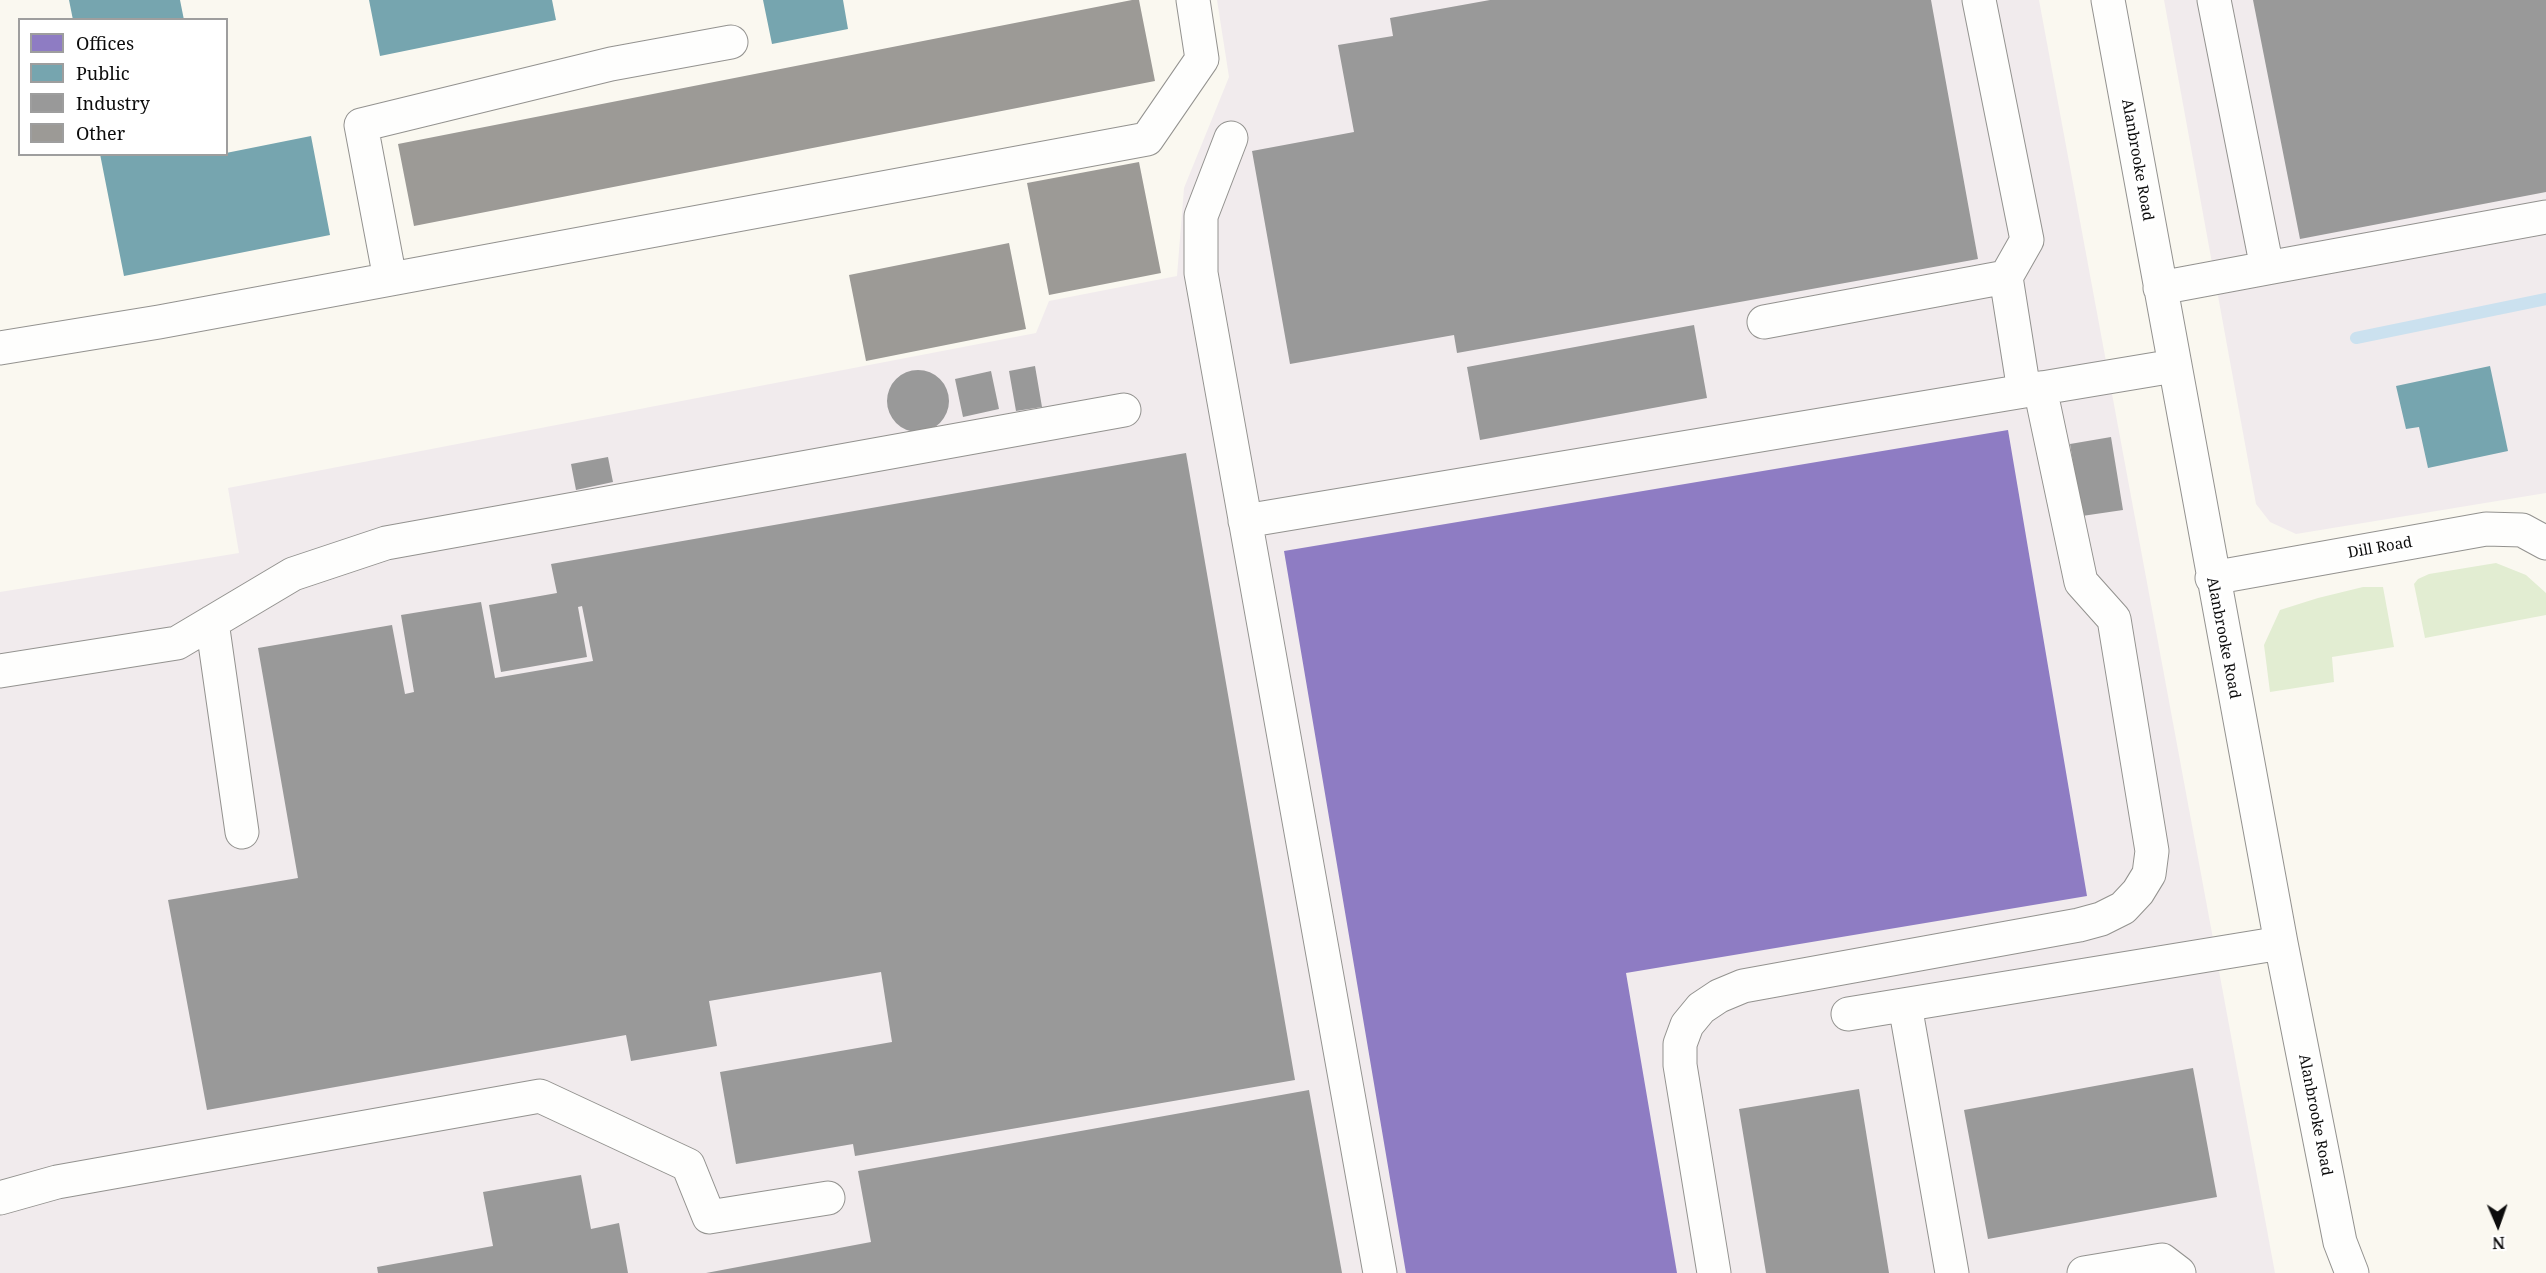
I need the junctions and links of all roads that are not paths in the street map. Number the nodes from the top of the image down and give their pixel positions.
1 (1193, 0) edge
2 (1979, 0) edge
3 (2108, 0) edge
4 (2214, 0) edge
5 (731, 42) dead end
6 (1231, 138) dead end
7 (2546, 217) edge
8 (2267, 268) junction
9 (2006, 277) junction
10 (390, 279) junction
11 (2160, 288) junction
12 (1764, 322) dead end
13 (0, 348) edge
14 (2174, 366) junction
15 (2032, 390) junction
16 (1124, 410) dead end
17 (1245, 521) junction
18 (2546, 543) edge
19 (2212, 578) junction
20 (212, 622) junction
21 (0, 671) edge
22 (242, 832) dead end
23 (2281, 943) junction
24 (1905, 1005) junction
25 (1848, 1014) dead end
26 (0, 1198) edge
27 (828, 1198) dead end
28 (1380, 1273) edge
29 (1714, 1273) edge
30 (1952, 1273) edge
31 (2084, 1273) edge
32 (2179, 1273) edge
33 (2352, 1273) edge

1 - 10 street
2 - 9 street
3 - 11 street, Alanbrooke Road
4 - 8 street
5 - 10 street
6 - 17 street
7 - 8 street
8 - 11 street
9 - 12 street
9 - 15 street
10 - 13 street
11 - 14 street, Alanbrooke Road
14 - 15 street
14 - 19 street, Alanbrooke Road
15 - 17 street
15 - 29 street
16 - 20 street
17 - 28 street
18 - 19 street, Dill Road
19 - 23 street, Alanbrooke Road
20 - 21 street
20 - 22 street
23 - 24 street
23 - 33 street, Alanbrooke Road
24 - 25 street
24 - 30 street
26 - 27 street
31 - 32 street

